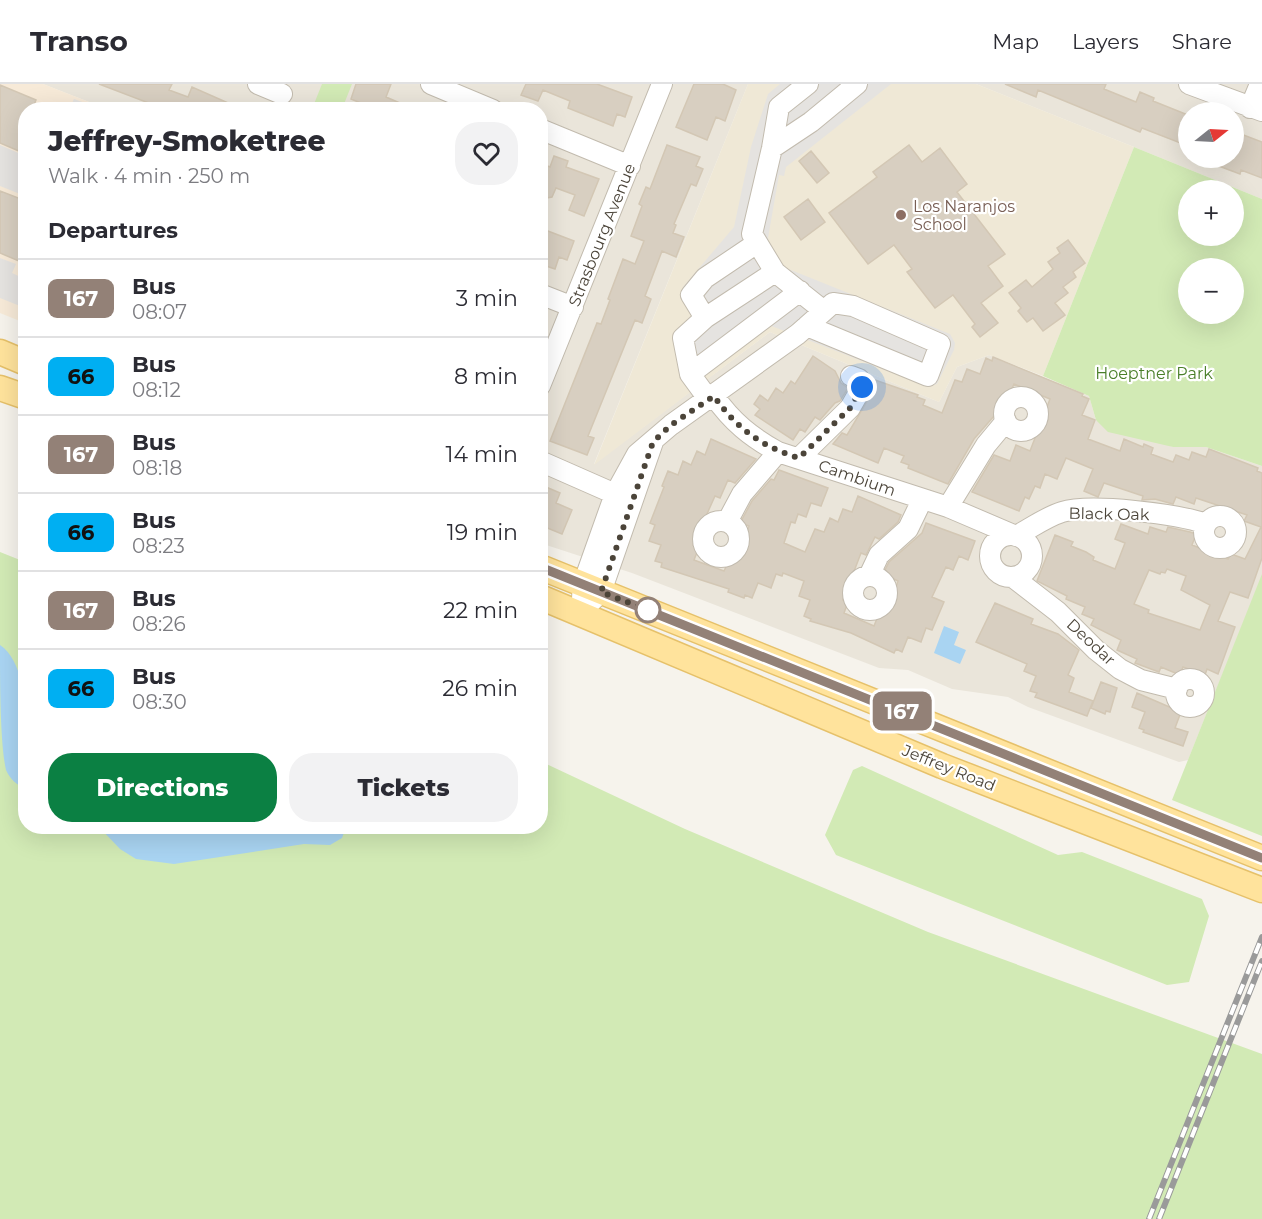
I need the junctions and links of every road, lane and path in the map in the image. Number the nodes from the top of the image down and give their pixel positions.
1 (258, 84) edge
2 (431, 84) edge
3 (662, 84) edge
4 (808, 84) edge
5 (857, 84) edge
6 (1189, 84) edge
7 (1260, 84) edge
8 (282, 94) dead end
9 (474, 102) edge
10 (1256, 110) edge
11 (548, 132) edge
12 (772, 148) junction
13 (630, 166) junction
14 (757, 243) junction
15 (775, 272) junction
16 (800, 291) junction
17 (548, 297) edge
18 (573, 307) junction
19 (824, 311) junction
20 (705, 318) junction
21 (807, 326) junction
22 (0, 352) edge
23 (18, 360) edge
24 (548, 367) edge
25 (0, 370) edge
26 (690, 374) junction
27 (18, 376) edge
28 (851, 376) dead end
29 (0, 388) edge
30 (18, 394) edge
31 (712, 398) junction
32 (1006, 421) dead end
33 (653, 442) junction
34 (778, 452) junction
35 (799, 458) junction
36 (548, 465) edge
37 (615, 494) junction
38 (922, 500) junction
39 (948, 507) junction
40 (727, 522) dead end
41 (1206, 524) dead end
42 (1016, 536) junction
43 (548, 570) edge
44 (869, 576) dead end
45 (1014, 578) junction
46 (592, 588) junction
47 (548, 600) edge
48 (581, 613) junction
49 (1177, 689) dead end
50 (1262, 858) edge
51 (1262, 890) edge

1 - 8 street
2 - 9 street
3 - 13 street, Strasbourg Avenue
4 - 12 street
5 - 12 street
6 - 10 street
7 - 10 street
11 - 13 street
12 - 14 street
13 - 18 street, Strasbourg Avenue
14 - 15 street
14 - 20 street
15 - 16 street
15 - 20 street
16 - 19 street
16 - 26 street
17 - 18 street
18 - 24 street, Strasbourg Avenue
19 - 21 street
19 - 21 street
20 - 26 street
21 - 31 street
22 - 23 main road
25 - 27 main road
26 - 31 street, Cambium
28 - 35 street
29 - 30 main road
31 - 33 street
31 - 34 street, Cambium
32 - 39 street
33 - 37 street
33 - 46 street
34 - 35 street, Cambium
34 - 40 street
35 - 38 street, Cambium
36 - 37 street
37 - 46 street
38 - 39 street, Cambium
38 - 44 street
39 - 42 street, Cambium
41 - 42 street, Black Oak
42 - 45 street
42 - 45 street, Deodar
43 - 46 main road, Jeffrey Road
45 - 49 street, Deodar
46 - 48 street
46 - 50 main road, Jeffrey Road
47 - 48 main road, Jeffrey Road
48 - 51 main road, Jeffrey Road

